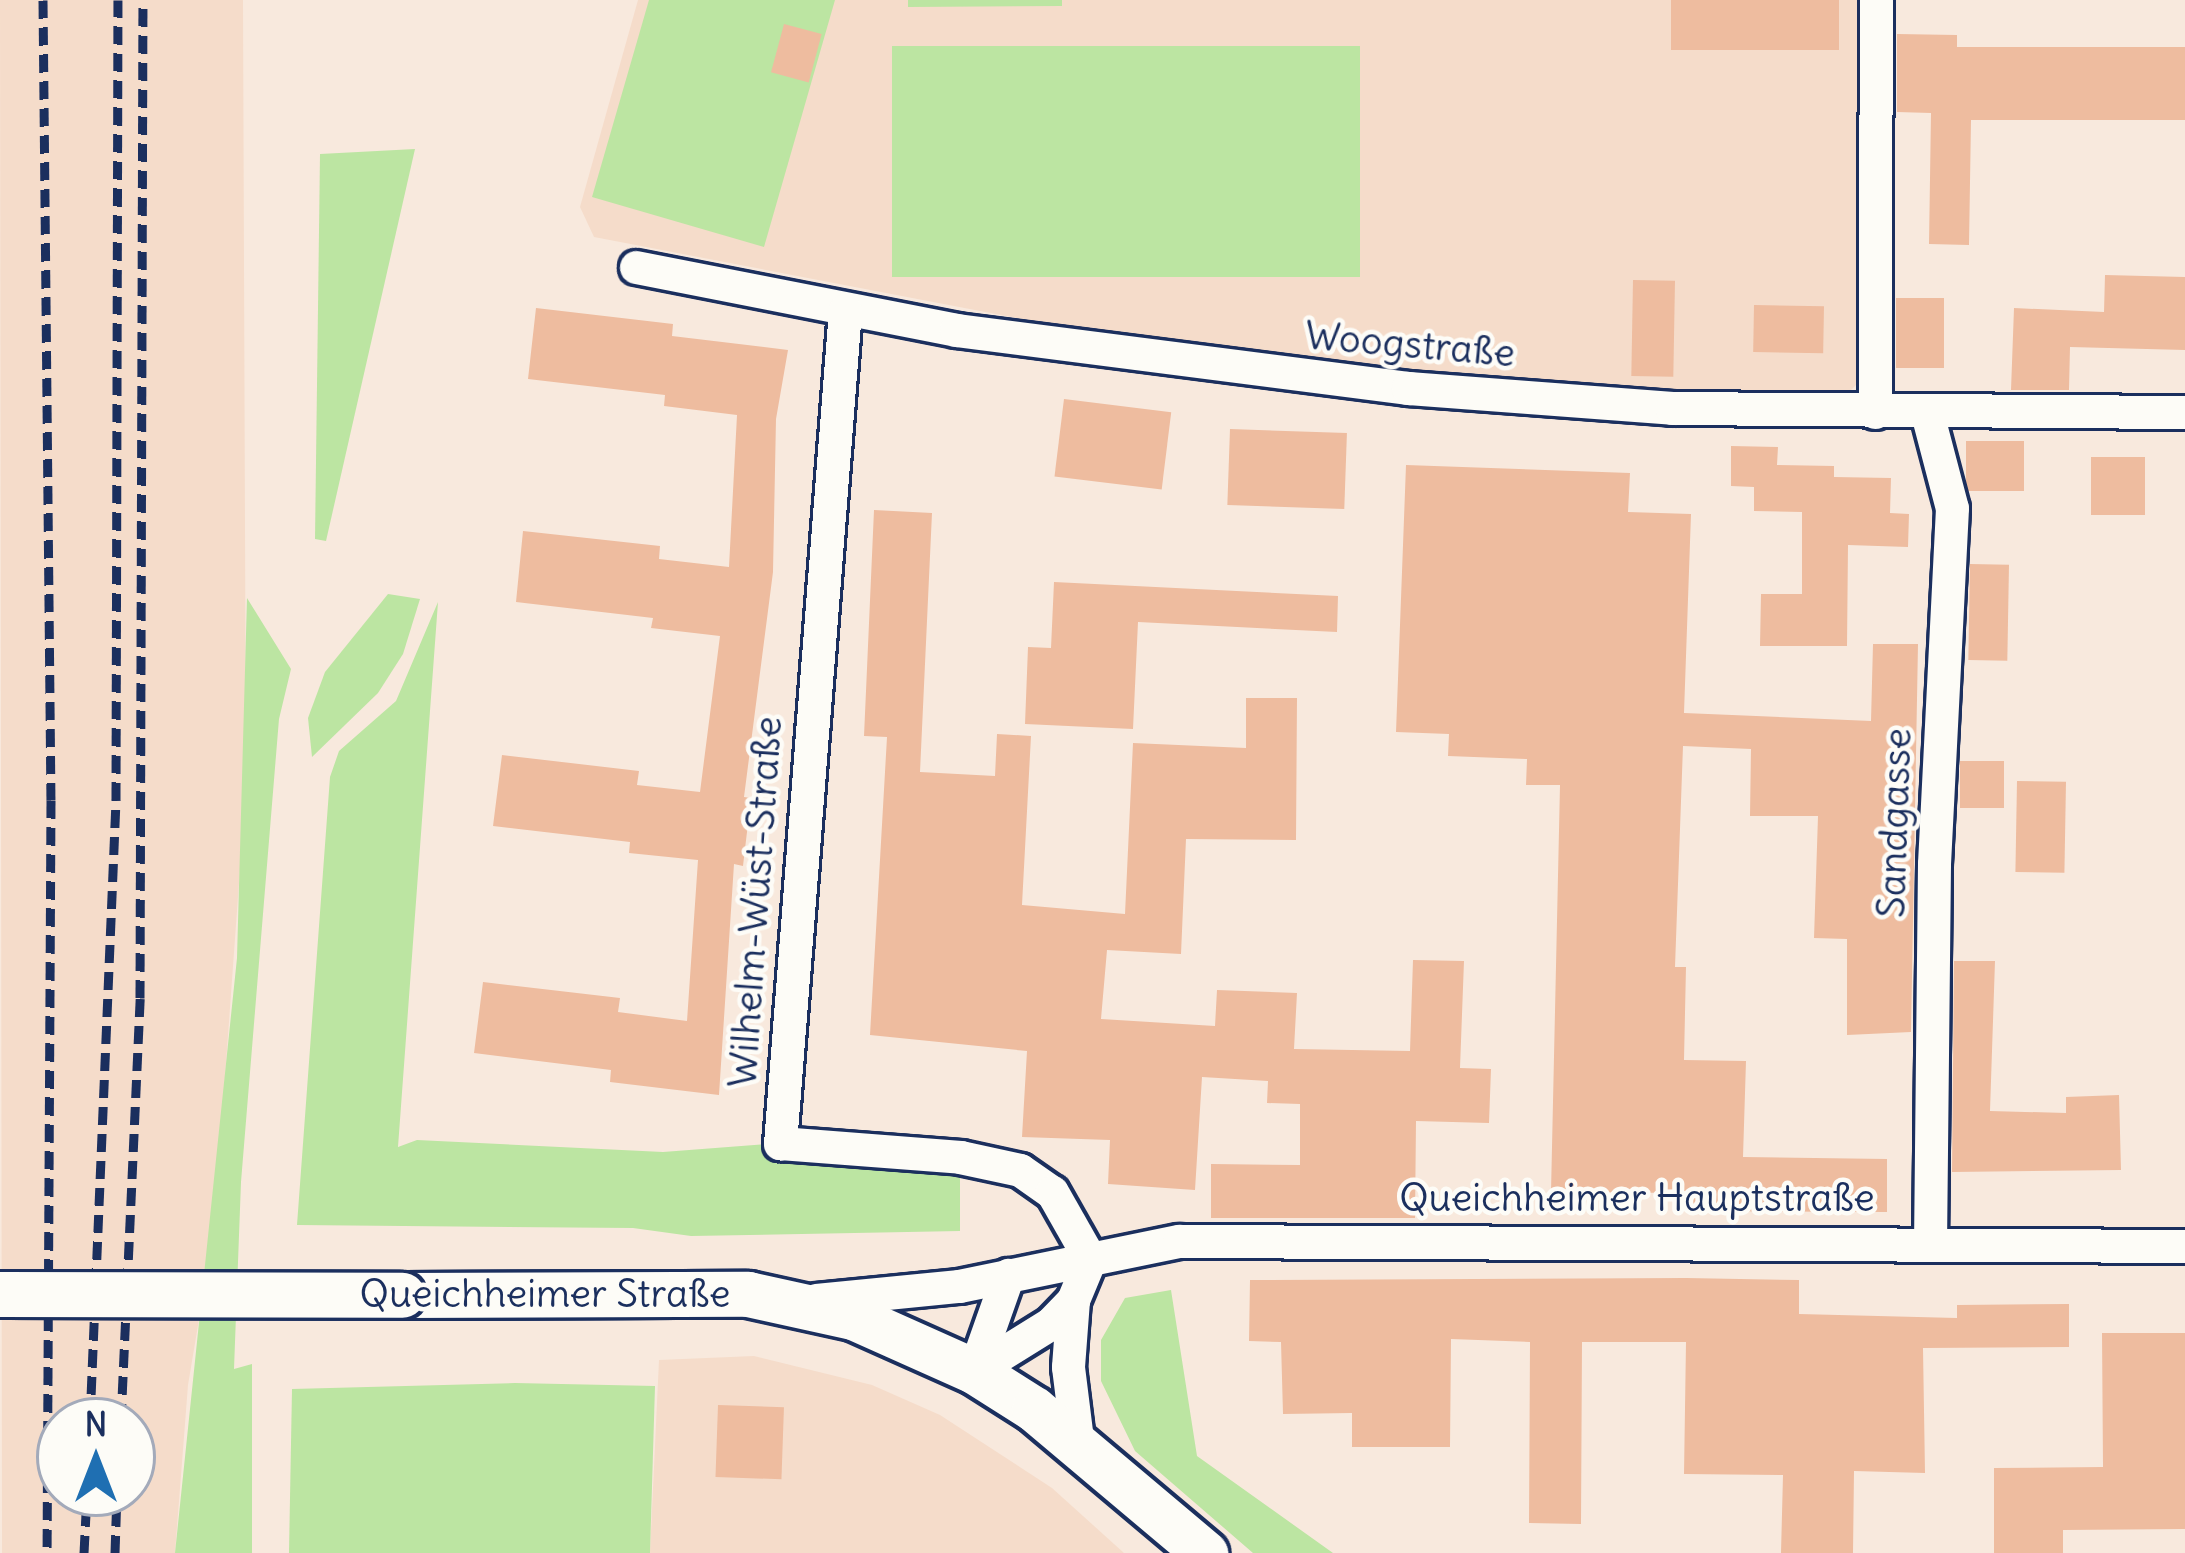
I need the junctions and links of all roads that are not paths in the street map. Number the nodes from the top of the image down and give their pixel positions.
1 (1876, 0) edge
2 (636, 267) dead end
3 (845, 310) junction
4 (1875, 412) junction
5 (2185, 412) edge
6 (1927, 413) junction
7 (1930, 1240) junction
8 (2185, 1246) edge
9 (1090, 1259) junction
10 (1008, 1275) junction
11 (0, 1294) edge
12 (1072, 1300) junction
13 (802, 1302) junction
14 (974, 1371) junction
15 (1077, 1439) junction
16 (1205, 1553) edge

1 - 4 street
2 - 3 street, Woogstraße
3 - 4 street, Woogstraße
3 - 9 street, Wilhelm-Wüst-Straße
4 - 6 street, Woogstraße
5 - 6 street, Woogstraße
6 - 7 street, Sandgasse
7 - 8 street, Queichheimer Hauptstraße
7 - 9 street, Queichheimer Hauptstraße
9 - 10 street, Queichheimer Hauptstraße
9 - 12 street
10 - 13 street, Queichheimer Hauptstraße
10 - 14 street
11 - 13 main road, Queichheimer Straße, bridge
12 - 14 street
12 - 15 street
13 - 14 main road, Queichheimer Straße
14 - 15 main road, Queichheimer Straße
15 - 16 main road, Queichheimer Straße

